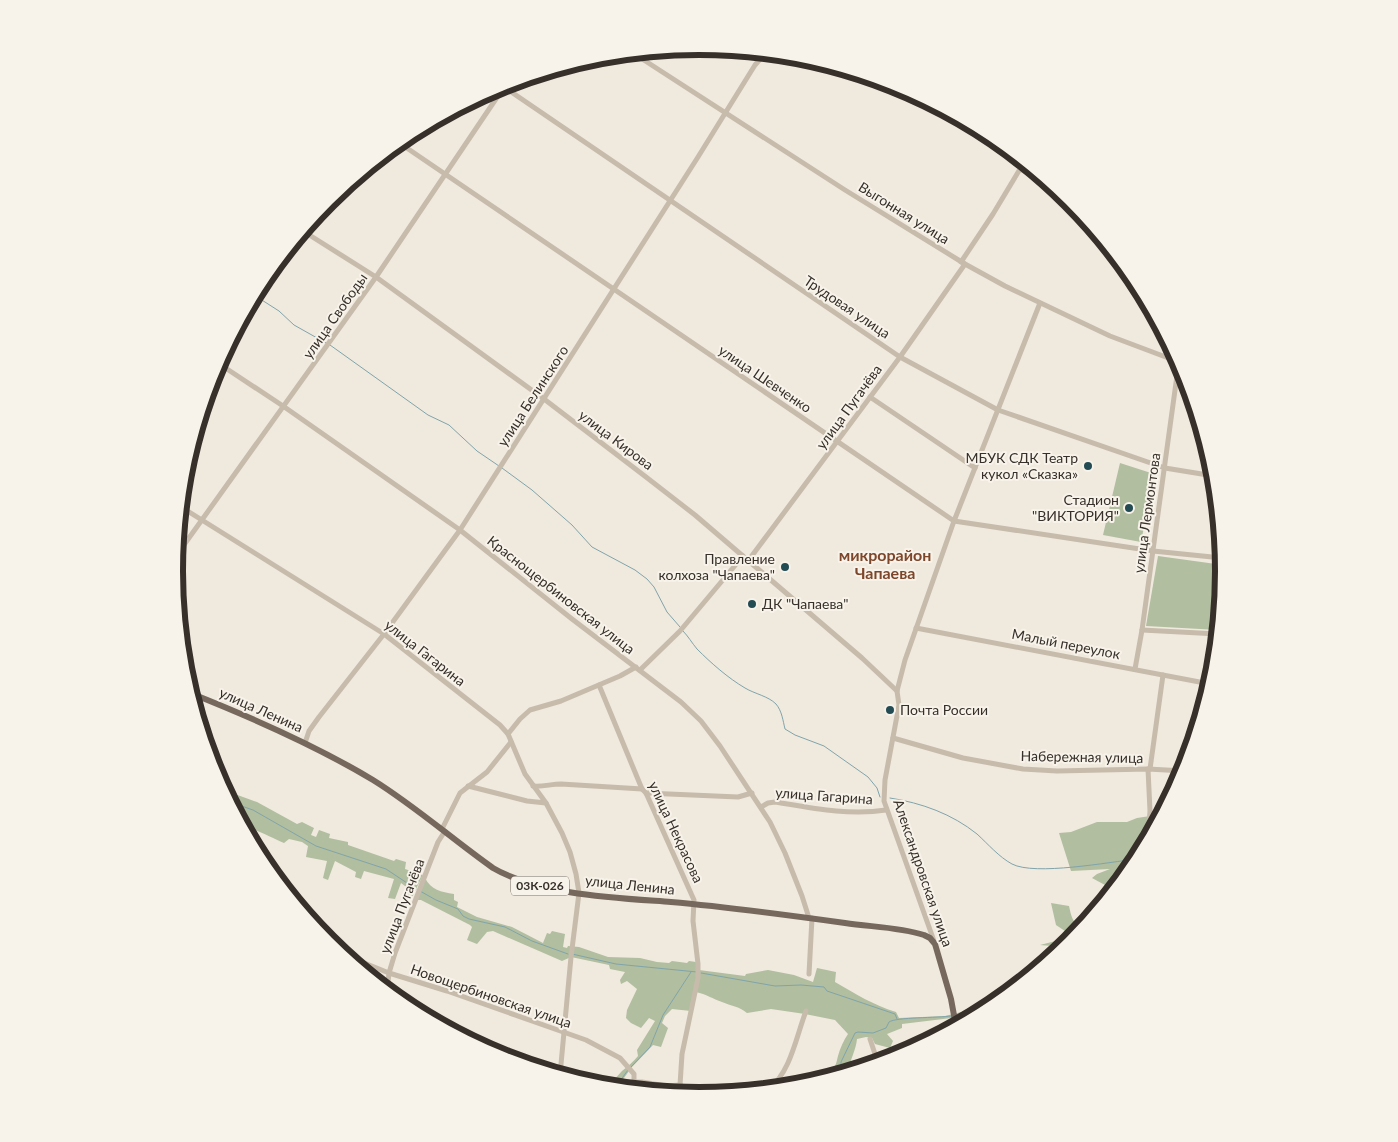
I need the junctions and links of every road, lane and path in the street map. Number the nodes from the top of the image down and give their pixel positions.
1 (641, 58) edge
2 (760, 58) edge
3 (512, 90) edge
4 (497, 96) edge
5 (726, 112) junction
6 (405, 147) edge
7 (1020, 169) joint
8 (1024, 171) edge
9 (446, 175) junction
10 (670, 200) junction
11 (309, 234) edge
12 (963, 263) junction
13 (376, 278) junction
14 (614, 290) junction
15 (1040, 303) junction
16 (900, 357) junction
17 (1168, 357) edge
18 (225, 368) edge
19 (1177, 376) edge
20 (870, 397) junction
21 (544, 399) junction
22 (283, 406) junction
23 (998, 410) junction
24 (838, 442) junction
25 (975, 468) junction
26 (1164, 468) junction
27 (1206, 475) edge
28 (186, 510) edge
29 (202, 520) junction
30 (954, 521) junction
31 (460, 530) junction
32 (184, 545) edge
33 (1152, 550) junction
34 (743, 556) junction
35 (1215, 557) edge
36 (748, 561) junction
37 (916, 628) junction
38 (1142, 630) junction
39 (384, 634) junction
40 (1211, 634) edge
41 (638, 669) junction
42 (1135, 669) junction
43 (1163, 675) junction
44 (1202, 683) edge
45 (599, 685) junction
46 (896, 691) junction
47 (199, 697) edge
48 (508, 734) junction
49 (893, 738) junction
50 (511, 742) junction
51 (304, 743) junction
52 (1149, 769) junction
53 (1175, 770) edge
54 (468, 786) junction
55 (533, 786) junction
56 (644, 791) junction
57 (655, 793) junction
58 (752, 793) junction
59 (650, 801) junction
60 (546, 803) junction
61 (761, 807) junction
62 (886, 810) junction
63 (1149, 823) edge
64 (443, 830) junction
65 (579, 893) junction
66 (694, 904) junction
67 (811, 918) junction
68 (927, 923) junction
69 (916, 933) junction
70 (934, 944) junction
71 (364, 963) edge
72 (389, 973) junction
73 (809, 974) dead end
74 (388, 982) edge
75 (806, 1012) dead end
76 (954, 1019) edge
77 (565, 1033) junction
78 (870, 1039) dead end
79 (876, 1056) edge
80 (561, 1068) edge
81 (778, 1081) edge
82 (634, 1082) joint
83 (680, 1085) joint

1 - 5 street, Выгонная улица
2 - 5 street, улица Белинского
3 - 10 street, Трудовая улица
4 - 9 street, улица Свободы
5 - 10 street, улица Белинского
5 - 12 street, Выгонная улица
6 - 9 street, улица Шевченко
7 - 8 street
7 - 12 street, улица Пугачёва
9 - 13 street, улица Свободы
9 - 14 street, улица Шевченко
10 - 14 street, улица Белинского
10 - 16 street, Трудовая улица
11 - 13 street, улица Кирова
12 - 15 street, Выгонная улица
12 - 16 street, улица Пугачёва
13 - 21 street, улица Кирова
13 - 22 street, улица Свободы
14 - 21 street, улица Белинского
14 - 24 street, улица Шевченко
15 - 17 street, Выгонная улица
15 - 23 street, Александровская улица
16 - 20 street, улица Пугачёва
16 - 23 street, Трудовая улица
18 - 22 street, Краснощербиновская улица
19 - 26 street, улица Лермонтова
20 - 24 street, улица Пугачёва
20 - 25 street
21 - 31 street, улица Белинского
21 - 34 street, улица Кирова
22 - 29 street, улица Свободы
22 - 31 street, Краснощербиновская улица
23 - 25 street, Александровская улица
23 - 26 street, Трудовая улица
24 - 30 street, улица Шевченко
24 - 36 street, улица Пугачёва
25 - 30 street, Александровская улица
26 - 27 street, Трудовая улица
26 - 33 street, улица Лермонтова
28 - 29 street, улица Гагарина
29 - 32 street, улица Свободы
29 - 39 street, улица Гагарина
30 - 33 street, улица Шевченко
30 - 37 street, Александровская улица
31 - 39 street, улица Белинского
31 - 41 street, Краснощербиновская улица
33 - 35 street, улица Шевченко
33 - 38 street, улица Лермонтова
34 - 36 street, улица Кирова
34 - 41 street
36 - 46 street, улица Кирова
37 - 42 street, Малый переулок
37 - 46 street, Александровская улица
38 - 40 street
38 - 42 street, улица Лермонтова
39 - 48 street, улица Гагарина
39 - 51 street, улица Белинского
41 - 45 street
41 - 58 street, Краснощербиновская улица
42 - 43 street, Малый переулок
43 - 44 street, Малый переулок
43 - 52 street
45 - 48 street
45 - 56 street, улица Некрасова
46 - 49 street, Александровская улица
47 - 51 main road, улица Ленина / 03К-026
48 - 50 street, улица Гагарина
49 - 52 street, Набережная улица
49 - 62 street, Александровская улица
50 - 54 street, улица Пугачёва
50 - 55 street, улица Гагарина
51 - 64 main road, улица Ленина / 03К-026
52 - 53 street, Набережная улица
52 - 63 street
54 - 60 street
54 - 64 street, улица Пугачёва
55 - 56 street
55 - 60 street, улица Гагарина
56 - 57 street
56 - 59 street, улица Некрасова
57 - 58 street
57 - 59 street
58 - 61 street, Краснощербиновская улица
59 - 66 street, улица Некрасова
60 - 65 street, улица Гагарина
61 - 62 street, улица Гагарина
61 - 67 street, Краснощербиновская улица
62 - 68 street, Александровская улица
64 - 65 main road, улица Ленина / 03К-026
64 - 72 street, улица Пугачёва
65 - 66 main road, улица Ленина / 03К-026
65 - 77 street, улица Гагарина
66 - 67 main road, улица Ленина / 03К-026
66 - 83 street, улица Некрасова
67 - 69 main road, улица Ленина / 03К-026
67 - 73 street
68 - 69 street
68 - 70 street, Александровская улица
69 - 70 main road, улица Ленина / 03К-026
70 - 76 main road, Александровская улица
71 - 72 street, Новощербиновская улица
72 - 74 street, улица Пугачёва
72 - 77 street, Новощербиновская улица
75 - 81 street
77 - 80 street, улица Гагарина
77 - 82 street, Новощербиновская улица
78 - 79 street
82 - 83 street

